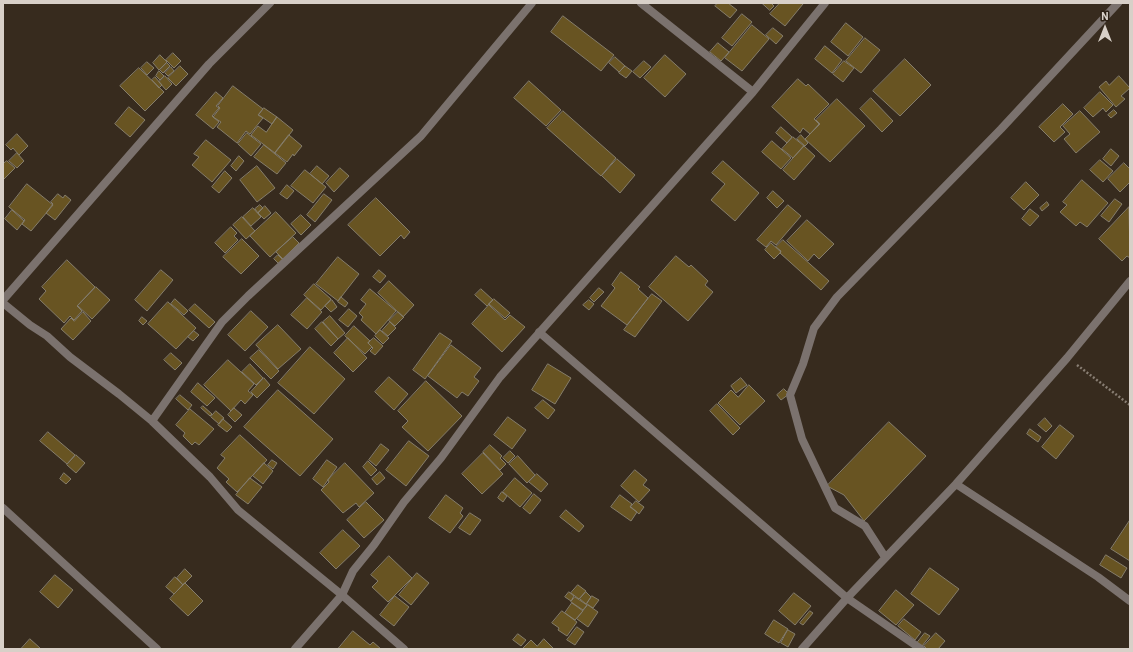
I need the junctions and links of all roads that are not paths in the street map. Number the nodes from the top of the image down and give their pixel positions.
1 (270, 3) edge
2 (532, 3) edge
3 (642, 3) edge
4 (825, 3) edge
5 (1118, 3) edge
6 (753, 92) junction
7 (1130, 280) edge
8 (3, 301) edge
9 (539, 332) junction
10 (152, 421) junction
11 (956, 484) junction
12 (3, 508) edge
13 (885, 557) junction
14 (342, 595) junction
15 (847, 598) junction
16 (1130, 601) edge
17 (157, 649) edge
18 (295, 649) edge
19 (404, 649) edge
20 (802, 649) edge
21 (921, 649) edge

1 - 8 street
2 - 10 street
3 - 6 street
4 - 6 street
5 - 13 street
6 - 9 street
7 - 11 street
8 - 10 street
9 - 14 street
9 - 15 street
10 - 14 street
11 - 13 street
11 - 16 street
12 - 17 street
13 - 15 street
14 - 18 street
14 - 19 street
15 - 20 street
15 - 21 street

